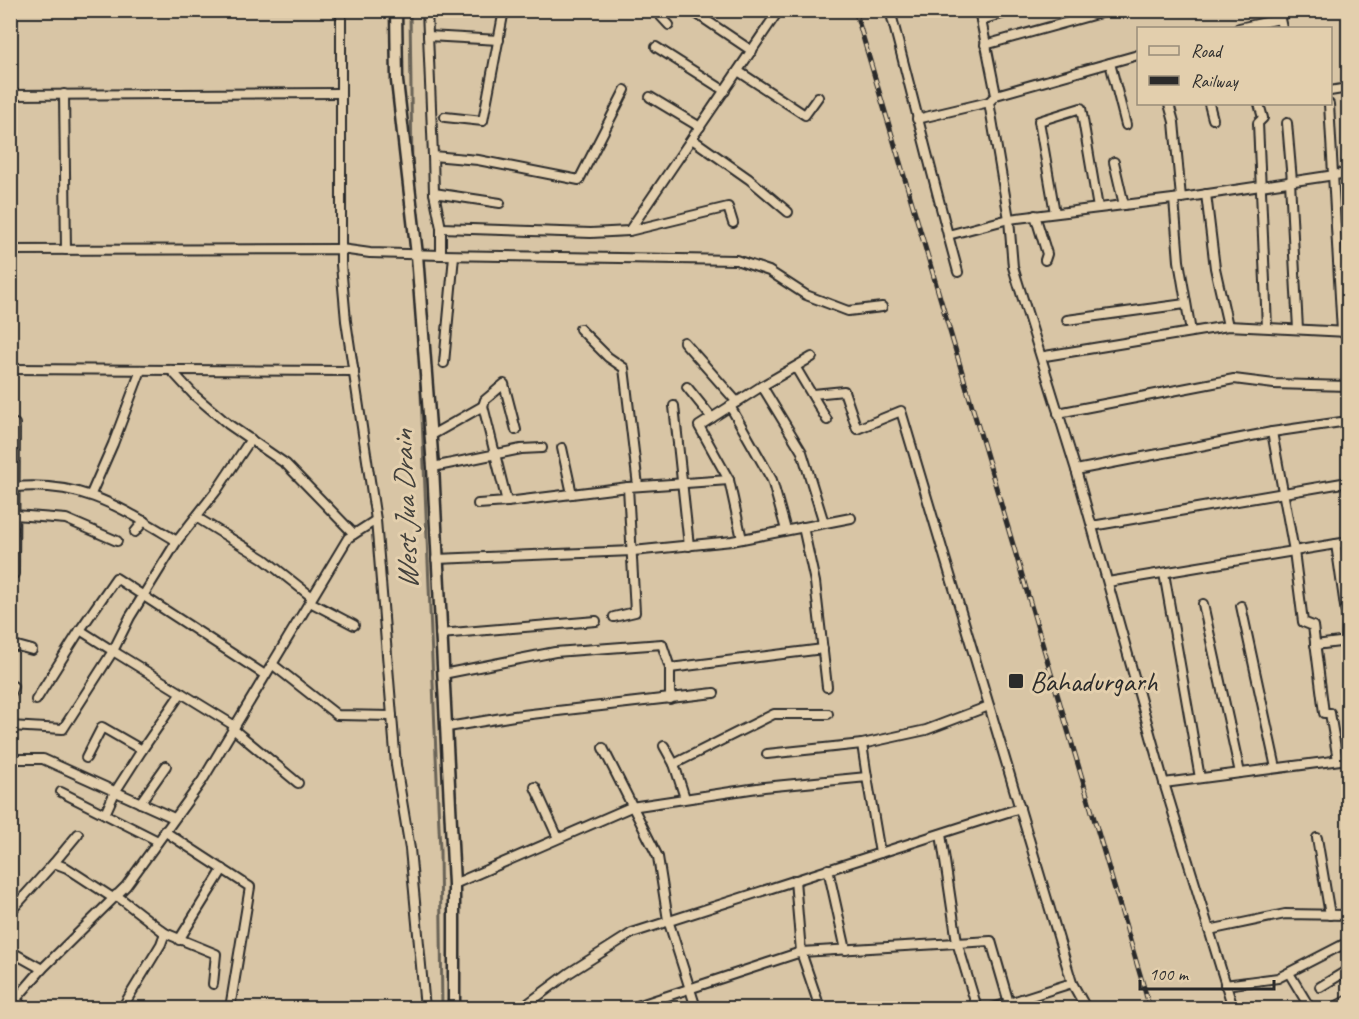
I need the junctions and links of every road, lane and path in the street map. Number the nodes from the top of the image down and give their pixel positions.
1 (341, 10) edge
2 (396, 10) edge
3 (427, 10) edge
4 (504, 10) edge
5 (655, 10) edge
6 (691, 10) edge
7 (779, 10) edge
8 (890, 10) edge
9 (979, 10) edge
10 (1015, 10) edge
11 (1111, 10) edge
12 (1298, 10) edge
13 (1282, 14) edge
14 (981, 20) junction
15 (669, 26) dead end
16 (1242, 27) edge
17 (428, 36) junction
18 (499, 40) junction
19 (985, 45) junction
20 (657, 47) dead end
21 (752, 51) junction
22 (1137, 55) edge
23 (1110, 63) junction
24 (738, 71) junction
25 (1348, 88) edge
26 (625, 90) dead end
27 (725, 91) junction
28 (1332, 91) edge
29 (341, 93) junction
30 (64, 94) junction
31 (996, 94) junction
32 (10, 95) edge
33 (650, 97) dead end
34 (818, 97) dead end
35 (989, 102) junction
36 (1168, 105) edge
37 (1209, 105) edge
38 (1259, 105) edge
39 (1329, 105) edge
40 (445, 117) dead end
41 (917, 119) junction
42 (1213, 119) dead end
43 (1287, 123) dead end
44 (1126, 125) dead end
45 (700, 127) junction
46 (692, 139) junction
47 (433, 156) junction
48 (1114, 162) dead end
49 (1348, 173) edge
50 (1334, 175) junction
51 (1291, 181) junction
52 (1260, 185) junction
53 (434, 193) junction
54 (1206, 194) junction
55 (1178, 198) junction
56 (500, 203) dead end
57 (1124, 205) junction
58 (1098, 208) junction
59 (788, 212) dead end
60 (1055, 213) junction
61 (1035, 215) junction
62 (1009, 219) junction
63 (733, 222) dead end
64 (441, 228) junction
65 (629, 231) junction
66 (948, 235) junction
67 (341, 249) junction
68 (10, 250) edge
69 (66, 250) junction
70 (417, 255) junction
71 (441, 255) junction
72 (454, 256) junction
73 (1045, 260) dead end
74 (958, 272) dead end
75 (1185, 304) junction
76 (882, 307) dead end
77 (1067, 320) dead end
78 (1228, 326) junction
79 (1267, 327) junction
80 (580, 328) dead end
81 (1298, 329) junction
82 (1191, 332) junction
83 (1345, 332) edge
84 (684, 342) dead end
85 (1045, 356) dead end
86 (812, 357) dead end
87 (444, 363) dead end
88 (796, 368) junction
89 (10, 369) edge
90 (141, 370) junction
91 (171, 370) junction
92 (354, 371) junction
93 (762, 386) junction
94 (1348, 386) edge
95 (687, 387) dead end
96 (813, 394) junction
97 (734, 404) junction
98 (483, 406) junction
99 (675, 406) dead end
100 (1058, 413) junction
101 (712, 417) junction
102 (827, 420) dead end
103 (1348, 421) edge
104 (15, 424) dead end
105 (516, 430) dead end
106 (1272, 432) junction
107 (430, 436) junction
108 (251, 439) junction
109 (542, 448) dead end
110 (562, 448) dead end
111 (495, 455) junction
112 (434, 467) junction
113 (1076, 470) junction
114 (729, 480) junction
115 (1348, 482) edge
116 (681, 483) junction
117 (638, 486) junction
118 (628, 487) junction
119 (15, 488) junction
120 (91, 494) junction
121 (572, 494) junction
122 (1281, 494) junction
123 (507, 502) junction
124 (478, 504) dead end
125 (15, 515) junction
126 (196, 517) junction
127 (851, 518) dead end
128 (376, 520) junction
129 (144, 521) junction
130 (824, 523) junction
131 (1092, 526) junction
132 (803, 527) junction
133 (786, 530) junction
134 (135, 532) dead end
135 (354, 534) junction
136 (742, 539) junction
137 (117, 541) dead end
138 (177, 541) junction
139 (1348, 542) edge
140 (1336, 544) junction
141 (689, 546) junction
142 (633, 551) junction
143 (1294, 551) junction
144 (436, 560) junction
145 (1164, 573) junction
146 (10, 574) edge
147 (1108, 582) junction
148 (143, 595) junction
149 (311, 599) junction
150 (1203, 604) dead end
151 (1241, 606) dead end
152 (614, 617) dead end
153 (596, 621) dead end
154 (354, 625) dead end
155 (1348, 628) edge
156 (80, 630) junction
157 (440, 634) junction
158 (1348, 641) edge
159 (10, 644) edge
160 (1315, 645) junction
161 (823, 649) junction
162 (32, 650) dead end
163 (113, 651) junction
164 (272, 664) junction
165 (670, 668) junction
166 (443, 674) junction
167 (265, 675) junction
168 (13, 686) dead end
169 (827, 687) dead end
170 (181, 693) junction
171 (714, 693) dead end
172 (10, 696) edge
173 (670, 699) junction
174 (36, 700) dead end
175 (989, 706) junction
176 (828, 714) dead end
177 (392, 716) junction
178 (10, 726) edge
179 (448, 726) junction
180 (234, 727) junction
181 (862, 744) junction
182 (664, 746) dead end
183 (603, 748) dead end
184 (142, 750) junction
185 (767, 754) dead end
186 (86, 758) dead end
187 (10, 759) edge
188 (1348, 759) edge
189 (1338, 760) junction
190 (674, 764) junction
191 (166, 766) dead end
192 (1276, 768) junction
193 (1240, 773) junction
194 (867, 777) junction
195 (1200, 778) junction
196 (298, 783) dead end
197 (1164, 783) junction
198 (535, 787) dead end
199 (61, 792) dead end
200 (115, 792) junction
201 (685, 798) junction
202 (140, 803) junction
203 (631, 807) junction
204 (1020, 808) junction
205 (105, 814) junction
206 (174, 818) junction
207 (164, 831) junction
208 (78, 834) dead end
209 (941, 834) junction
210 (558, 838) junction
211 (1317, 838) dead end
212 (158, 841) junction
213 (880, 853) junction
214 (54, 863) junction
215 (223, 869) junction
216 (828, 869) junction
217 (795, 880) junction
218 (454, 884) junction
219 (115, 897) junction
220 (10, 912) edge
221 (1330, 915) junction
222 (1348, 917) edge
223 (668, 920) junction
224 (1209, 930) junction
225 (165, 933) junction
226 (179, 940) junction
227 (957, 942) junction
228 (1348, 942) edge
229 (846, 950) junction
230 (10, 951) edge
231 (801, 952) junction
232 (42, 969) junction
233 (1348, 970) edge
234 (1289, 973) junction
235 (1072, 983) junction
236 (213, 984) dead end
237 (1225, 985) junction
238 (1320, 987) dead end
239 (690, 989) junction
240 (1022, 999) junction
241 (1348, 1000) edge
242 (13, 1003) edge
243 (1008, 1005) edge
244 (24, 1008) edge
245 (122, 1008) edge
246 (230, 1008) edge
247 (425, 1008) edge
248 (454, 1008) edge
249 (522, 1008) edge
250 (631, 1008) edge
251 (696, 1008) edge
252 (820, 1008) edge
253 (977, 1008) edge
254 (993, 1008) edge
255 (1025, 1008) edge
256 (1086, 1008) edge
257 (1233, 1008) edge
258 (1310, 1008) edge
259 (1333, 1008) edge

1 - 29 street
2 - 70 main road
3 - 17 street
4 - 18 street
5 - 15 street
6 - 21 street
7 - 21 street
8 - 41 street
9 - 14 street
10 - 14 street
11 - 19 street
12 - 13 street
13 - 16 street
14 - 19 street
17 - 18 street
17 - 47 street
18 - 40 street
19 - 31 street
20 - 27 street
21 - 24 street
22 - 23 street
23 - 31 street
23 - 44 street
24 - 27 street
24 - 34 street
25 - 28 street
26 - 47 street
27 - 45 street
29 - 30 street
29 - 67 street
30 - 32 street
30 - 69 street
31 - 35 street
33 - 45 street
35 - 41 street
35 - 62 street
36 - 55 street
37 - 42 street
38 - 52 street
39 - 50 street
41 - 66 street
43 - 51 street
45 - 46 street
46 - 59 street
46 - 65 street
47 - 53 street
48 - 57 street
49 - 50 street
50 - 51 street
50 - 83 street
51 - 52 street
51 - 81 street
52 - 54 street
52 - 79 street
53 - 56 street
53 - 64 street
54 - 55 street
54 - 78 street
55 - 57 street
55 - 75 street
57 - 58 street
58 - 60 street
58 - 60 street
60 - 61 street
61 - 62 street
61 - 73 street
62 - 66 street
62 - 100 street
63 - 65 street
64 - 65 street
64 - 71 street
66 - 74 street
67 - 69 street
67 - 70 street
67 - 92 street
68 - 69 street
70 - 71 street
70 - 107 main road
71 - 72 street
72 - 76 street
72 - 87 street
75 - 77 street
75 - 82 street
78 - 79 street
78 - 82 street
79 - 81 street
80 - 117 street
81 - 83 street
82 - 85 street
84 - 97 street
86 - 88 street
88 - 93 street
88 - 96 street
89 - 90 street
90 - 91 street
90 - 120 street
91 - 92 street
91 - 108 street
92 - 128 street
93 - 97 street
93 - 130 street
94 - 100 street
95 - 101 street
96 - 102 street
96 - 175 street
97 - 101 street
97 - 133 street
98 - 105 street
98 - 107 street
98 - 111 street
99 - 116 street
100 - 113 street
101 - 114 street
103 - 106 street
104 - 119 street
106 - 113 street
106 - 122 street
107 - 112 main road
108 - 126 street
108 - 135 street
109 - 111 street
110 - 121 street
111 - 112 street
111 - 123 street
112 - 144 main road
113 - 131 street
114 - 116 street
114 - 136 street
115 - 122 street
116 - 117 street
116 - 141 street
117 - 118 street
118 - 121 street
118 - 142 street
119 - 120 street
119 - 125 street
120 - 129 street
121 - 123 street
122 - 131 street
122 - 143 street
123 - 124 street
125 - 137 street
125 - 146 street
126 - 138 street
126 - 149 street
127 - 130 street
128 - 135 street
128 - 177 street
129 - 134 street
129 - 138 street
130 - 132 street
131 - 147 street
132 - 133 street
132 - 161 street
133 - 136 street
135 - 149 street
136 - 141 street
138 - 148 street
139 - 140 street
140 - 143 street
140 - 155 street
141 - 142 street
142 - 144 street
142 - 152 street
143 - 145 street
143 - 160 street
144 - 157 main road
145 - 147 street
145 - 195 street
147 - 197 street
148 - 156 street
148 - 163 street
148 - 167 street
149 - 154 street
149 - 164 street
150 - 193 street
151 - 192 street
153 - 157 street
156 - 163 street
156 - 174 street
157 - 166 main road
158 - 160 street
159 - 162 street
160 - 189 street
161 - 165 street
161 - 169 street
163 - 170 street
163 - 178 street
164 - 167 street
164 - 177 street
165 - 166 street
165 - 173 street
166 - 179 main road
167 - 180 street
168 - 172 street
170 - 180 street
170 - 184 street
171 - 173 street
173 - 179 street
175 - 181 street
175 - 204 street
176 - 190 street
177 - 247 street
179 - 218 main road
180 - 196 street
180 - 206 street
181 - 185 street
181 - 194 street
182 - 190 street
183 - 203 street
184 - 186 street
184 - 200 street
187 - 200 street
188 - 189 street
189 - 192 street
190 - 201 street
191 - 202 street
192 - 193 street
193 - 195 street
194 - 201 street
194 - 213 street
195 - 197 street
197 - 224 street
198 - 210 street
199 - 205 street
200 - 202 street
200 - 205 street
201 - 203 street
202 - 206 street
203 - 210 street
203 - 223 street
204 - 209 street
204 - 235 street
205 - 212 street
206 - 207 street
207 - 212 street
207 - 215 street
208 - 214 street
209 - 213 street
209 - 227 street
210 - 218 street
211 - 221 street
212 - 219 street
213 - 216 street
214 - 219 street
214 - 220 street
215 - 226 street
215 - 246 street
216 - 217 street
216 - 229 street
217 - 223 street
217 - 231 street
218 - 248 main road
219 - 225 street
219 - 232 street
221 - 222 street
221 - 224 street
223 - 239 street
223 - 249 street
224 - 237 street
225 - 226 street
225 - 245 street
226 - 236 street
227 - 229 street
227 - 243 street
227 - 253 street
228 - 234 street
229 - 231 street
230 - 232 street
231 - 239 street
231 - 252 street
232 - 242 street
233 - 238 street
234 - 237 street
234 - 258 street
235 - 240 street
235 - 256 street
237 - 257 street
239 - 250 street
239 - 251 street
240 - 243 street
240 - 255 street
241 - 259 street
242 - 244 street
243 - 254 street

